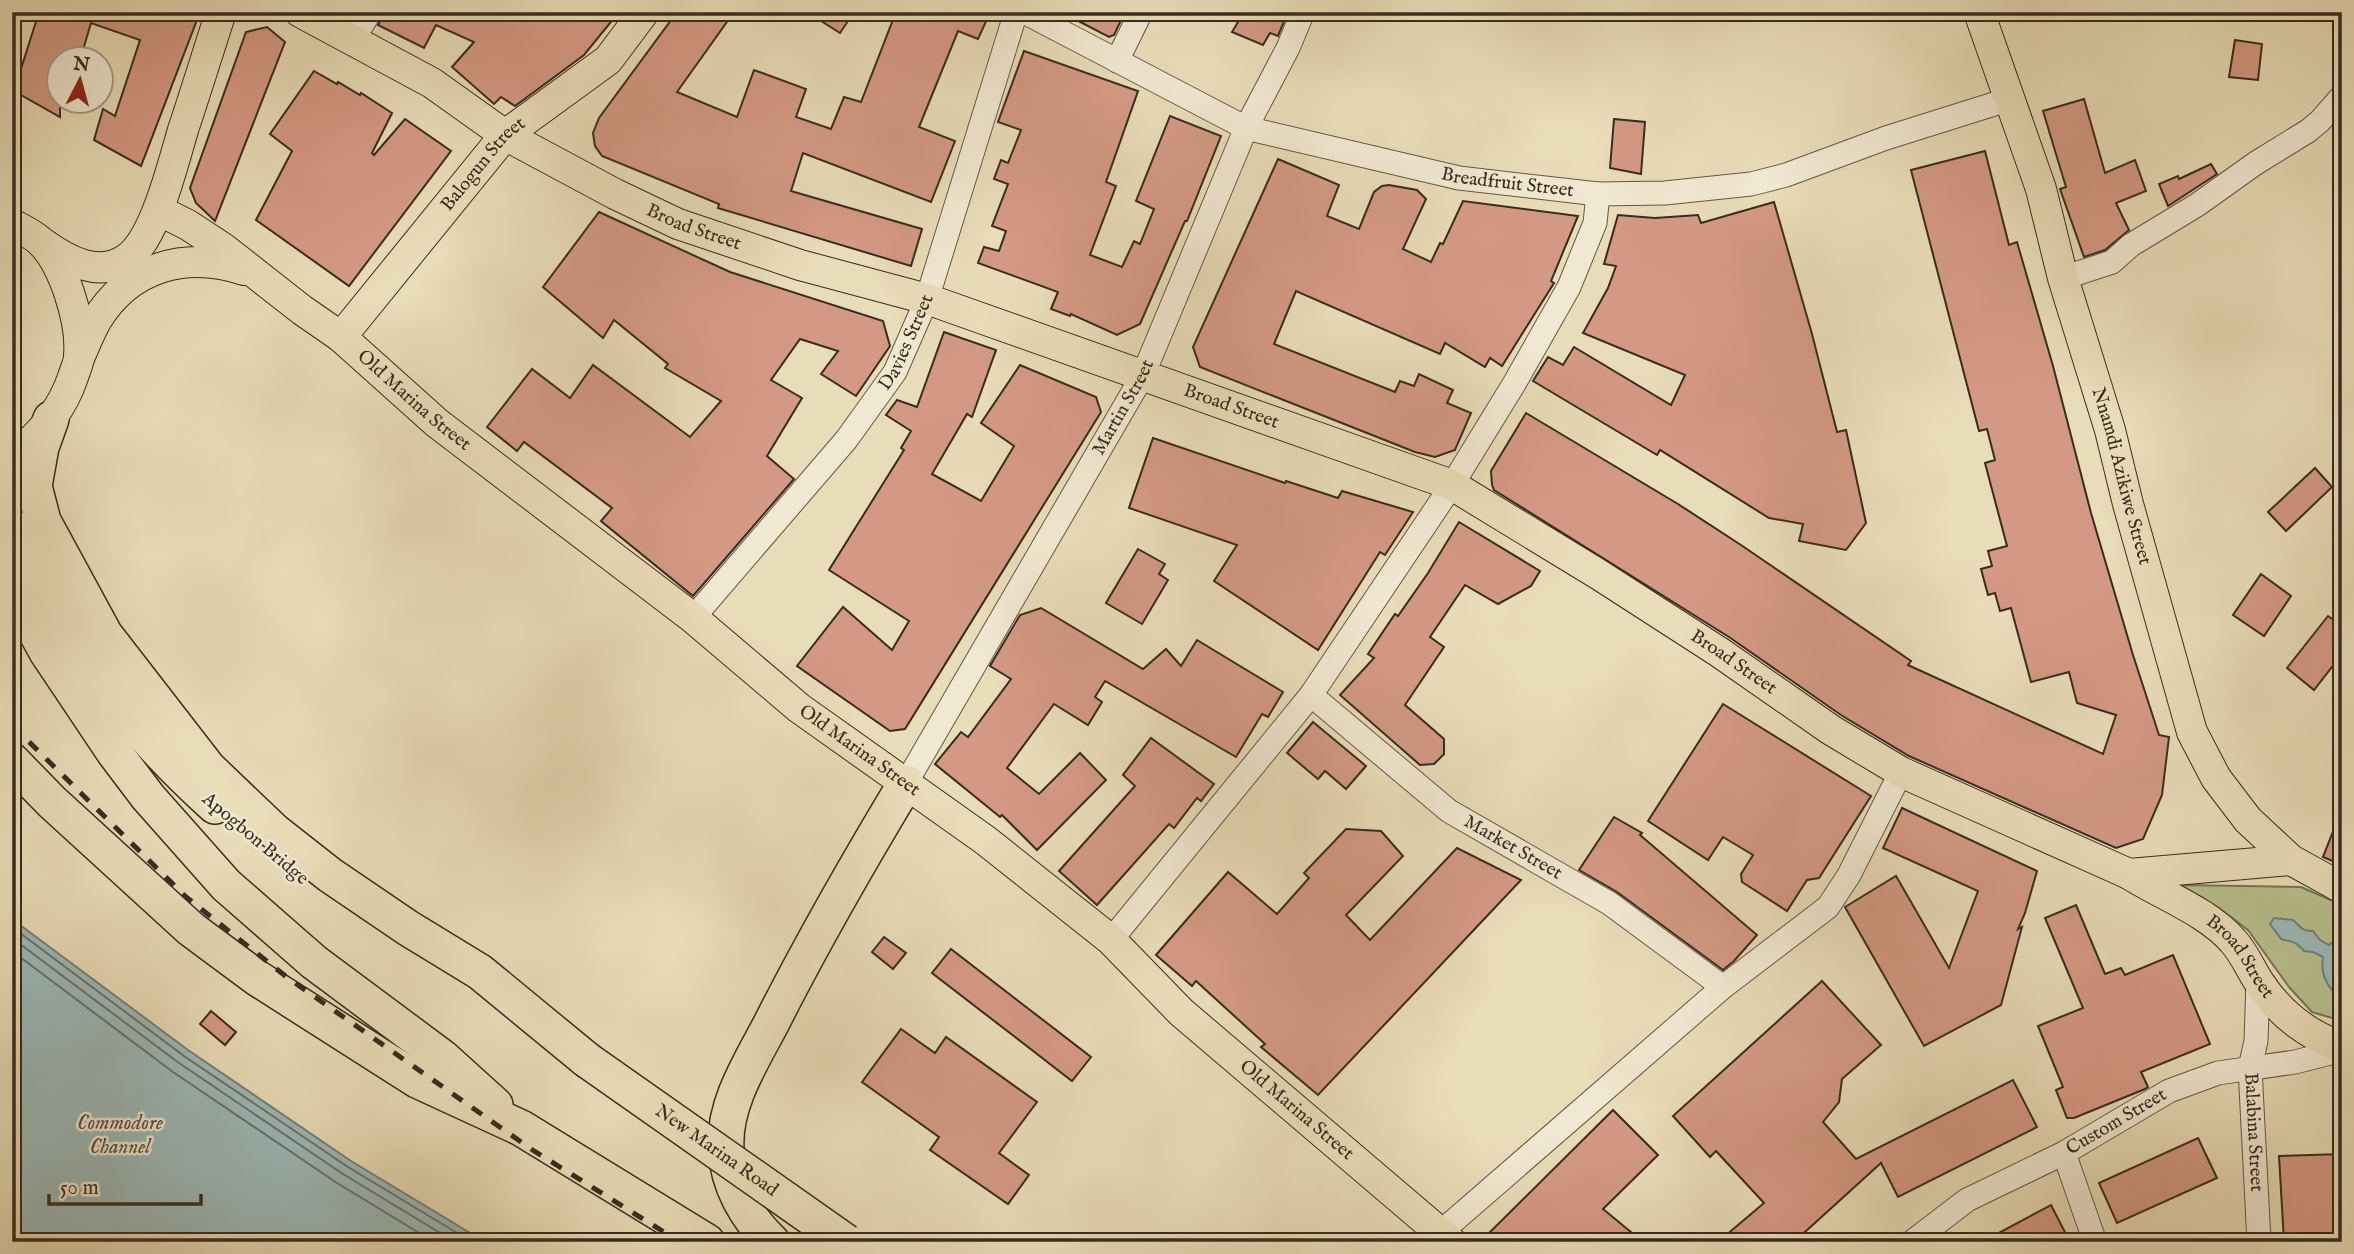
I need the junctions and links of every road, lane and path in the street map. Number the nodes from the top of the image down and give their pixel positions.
1 (221, 12) edge
2 (300, 12) edge
3 (370, 12) edge
4 (644, 12) edge
5 (1016, 12) edge
6 (1024, 12) edge
7 (1141, 12) edge
8 (1303, 12) edge
9 (1979, 12) edge
10 (353, 39) junction
11 (1117, 61) junction
12 (2342, 96) edge
13 (2010, 99) junction
14 (1246, 128) junction
15 (505, 135) junction
16 (1598, 194) junction
17 (158, 210) junction
18 (23, 228) edge
19 (255, 273) junction
20 (2063, 278) junction
21 (928, 299) junction
22 (341, 337) junction
23 (79, 357) junction
24 (1143, 375) junction
25 (51, 419) junction
26 (12, 457) edge
27 (1452, 485) junction
28 (12, 527) edge
29 (12, 588) edge
30 (693, 618) junction
31 (1311, 695) junction
32 (12, 761) edge
33 (1901, 772) junction
34 (906, 783) junction
35 (2291, 860) junction
36 (2129, 874) junction
37 (2342, 888) edge
38 (1111, 940) junction
39 (2258, 981) junction
40 (1723, 987) junction
41 (2342, 1048) edge
42 (587, 1060) junction
43 (2250, 1068) junction
44 (521, 1128) junction
45 (2064, 1153) junction
46 (1446, 1237) edge
47 (707, 1242) edge
48 (772, 1242) edge
49 (846, 1242) edge
50 (1912, 1242) edge
51 (2095, 1242) edge
52 (2259, 1242) edge

1 - 17 main road
2 - 10 main road, Broad Street
3 - 10 street
4 - 15 main road, Balogun Street
5 - 21 street, Davies Street
6 - 11 street, Breadfruit Street
7 - 11 street
8 - 14 street, Martin Street
9 - 13 main road, Nnamdi Azikiwe Street
10 - 15 main road, Broad Street
11 - 14 street, Breadfruit Street
12 - 20 street
13 - 16 street, Breadfruit Street
13 - 20 main road, Nnamdi Azikiwe Street
14 - 16 street, Breadfruit Street
14 - 24 street, Martin Street
15 - 21 main road, Broad Street
15 - 22 main road, Balogun Street
16 - 27 street
17 - 18 main road
17 - 19 main road, Old Marina Street
18 - 23 main road
19 - 22 main road, Old Marina Street
19 - 23 main road, Old Marina Street
20 - 35 main road, Nnamdi Azikiwe Street
21 - 24 main road, Broad Street
21 - 30 street, Davies Street
22 - 30 main road, Old Marina Street
23 - 25 main road
24 - 27 main road, Broad Street
24 - 34 street, Martin Street
25 - 26 main road
25 - 42 highway
27 - 31 street
27 - 33 main road, Broad Street
28 - 42 highway, Apogbon Bridge
29 - 44 highway
30 - 34 main road, Old Marina Street
31 - 38 street
31 - 40 street, Market Street
32 - 44 highway
33 - 36 main road, Broad Street
33 - 40 street
34 - 38 main road, Old Marina Street
34 - 48 highway
35 - 36 main road, Broad Street
35 - 37 main road, Nnamdi Azikiwe Street
36 - 39 main road, Broad Street
38 - 46 main road, Old Marina Street
39 - 41 main road, Broad Street
39 - 43 street, Balabina Street
40 - 46 street
41 - 43 street, Custom Street
42 - 49 highway, New Marina Road, bridge
43 - 45 street, Custom Street
43 - 52 street, Balabina Street
44 - 47 highway
45 - 50 street, Custom Street
45 - 51 street

